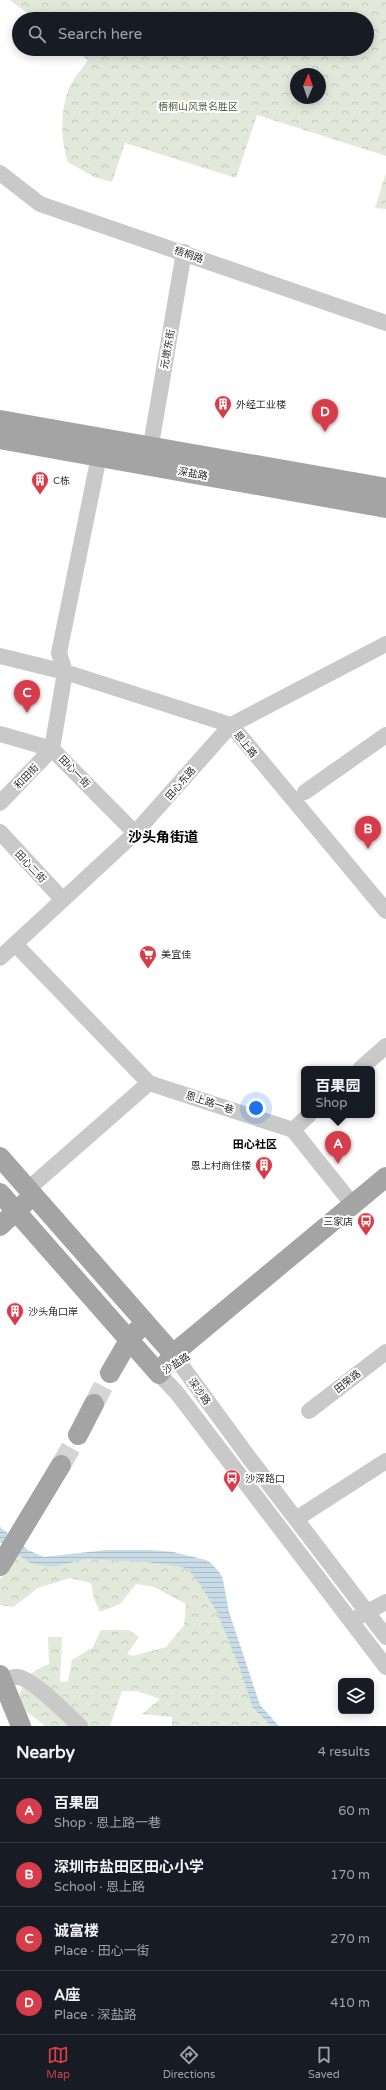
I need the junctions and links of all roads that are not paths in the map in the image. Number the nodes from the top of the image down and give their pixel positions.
1 (0, 173) edge
2 (184, 252) junction
3 (386, 323) edge
4 (0, 420) edge
5 (0, 439) edge
6 (151, 446) junction
7 (98, 456) junction
8 (147, 465) junction
9 (386, 488) edge
10 (386, 508) edge
11 (386, 644) edge
12 (0, 656) edge
13 (65, 672) junction
14 (231, 725) junction
15 (0, 734) edge
16 (386, 736) edge
17 (52, 748) junction
18 (305, 792) dead end
19 (0, 803) edge
20 (0, 832) edge
21 (135, 833) junction
22 (63, 900) junction
23 (386, 911) edge
24 (15, 944) junction
25 (0, 958) edge
26 (386, 1046) edge
27 (363, 1066) edge
28 (149, 1082) junction
29 (306, 1118) edge
30 (293, 1130) junction
31 (0, 1158) edge
32 (386, 1177) edge
33 (28, 1189) junction
34 (0, 1193) edge
35 (386, 1193) edge
36 (353, 1205) junction
37 (17, 1212) junction
38 (0, 1226) edge
39 (149, 1326) junction
40 (130, 1339) junction
41 (386, 1352) edge
42 (176, 1358) junction
43 (110, 1373) tunnel mouth
44 (159, 1374) junction
45 (94, 1404) tunnel mouth
46 (309, 1411) dead end
47 (78, 1434) tunnel mouth
48 (386, 1461) edge
49 (61, 1465) tunnel mouth
50 (296, 1519) junction
51 (0, 1566) edge
52 (386, 1602) edge
53 (367, 1611) junction
54 (351, 1621) junction
55 (386, 1637) edge
56 (386, 1667) edge
57 (1, 1678) edge
58 (21, 1726) edge
59 (80, 1726) edge

1 - 2 street, 梧桐路
2 - 3 street, 梧桐路
2 - 6 street, 元墩东街
4 - 6 main road, 深盐路
5 - 7 main road, 深盐路
6 - 8 main road
6 - 9 main road, 深盐路
7 - 8 main road, 深盐路
7 - 13 street
8 - 10 main road, 深盐路
11 - 14 street, 田心东路
12 - 13 street, 恩上路
13 - 14 street, 恩上路
13 - 17 street
14 - 21 street, 田心东路
14 - 23 street, 恩上路
15 - 17 street, 田心一街
16 - 18 street
17 - 19 street, 和田街
17 - 21 street, 田心一街
20 - 22 street, 田心二街
21 - 22 street, 田心东路
22 - 24 street, 田心东路
24 - 25 street, 田心东路
24 - 28 street, 恩上路一巷
26 - 27 street
28 - 30 street, 恩上路一巷
28 - 33 street
29 - 30 street
30 - 36 street
31 - 33 main road, 深沙路
32 - 36 main road, 沙盐路
33 - 37 main road
33 - 39 main road, 深沙路
34 - 37 main road, 深沙路
35 - 42 main road, 沙盐路
36 - 42 main road, 沙盐路
37 - 38 main road
37 - 40 main road, 深沙路
39 - 40 main road
39 - 42 main road, 深沙路
40 - 43 main road
40 - 44 main road, 深沙路
41 - 46 street, 田荣路
42 - 44 main road, 沙盐路
42 - 50 street, 深沙路
44 - 54 street, 深沙路
45 - 47 main road
48 - 50 street
49 - 51 main road
50 - 53 street, 深沙路
52 - 53 street
53 - 54 street
53 - 55 street, 深沙路
54 - 56 street, 深沙路
57 - 58 main road
57 - 59 street

